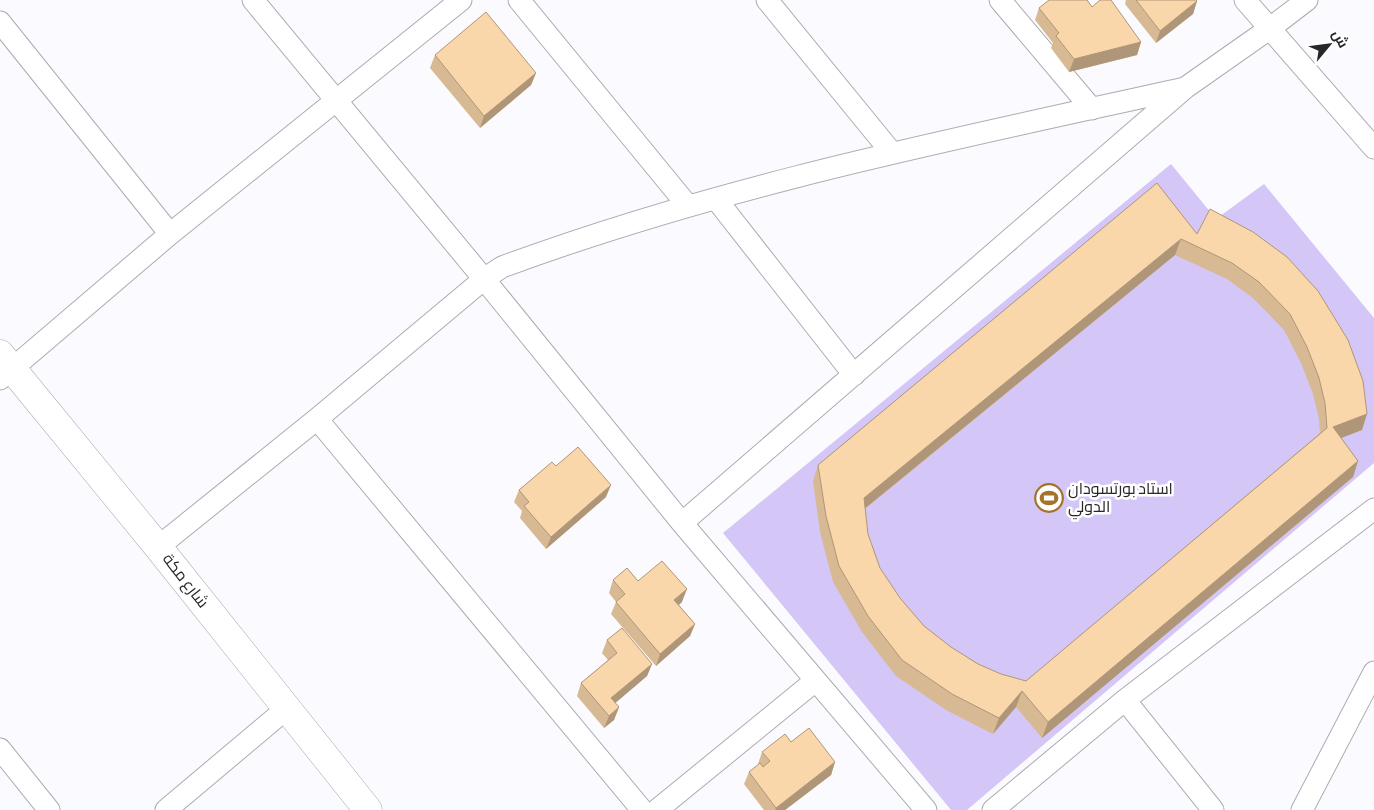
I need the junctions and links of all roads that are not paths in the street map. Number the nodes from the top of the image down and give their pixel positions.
1 (253, 0) edge
2 (461, 0) edge
3 (519, 0) edge
4 (766, 0) edge
5 (1000, 0) edge
6 (1245, 0) edge
7 (1307, 0) edge
8 (0, 22) edge
9 (1269, 29) junction
10 (1185, 88) junction
11 (335, 101) junction
12 (1092, 109) junction
13 (1374, 148) edge
14 (892, 153) junction
15 (716, 199) junction
16 (688, 206) junction
17 (170, 234) junction
18 (484, 279) junction
19 (4, 367) edge
20 (854, 375) junction
21 (317, 419) junction
22 (1374, 509) edge
23 (682, 523) junction
24 (158, 547) junction
25 (815, 681) junction
26 (1372, 681) edge
27 (1125, 700) junction
28 (286, 709) junction
29 (0, 749) edge
30 (49, 810) edge
31 (166, 810) edge
32 (368, 810) edge
33 (642, 810) edge
34 (657, 810) edge
35 (926, 810) edge
36 (993, 810) edge
37 (1213, 810) edge
38 (1302, 810) edge

1 - 11 street
2 - 11 street
3 - 16 street
4 - 14 street
5 - 12 street
6 - 9 street
7 - 9 street
8 - 17 street
9 - 10 street
9 - 13 street
10 - 12 street
10 - 20 street
11 - 17 street
11 - 18 street
12 - 14 street
14 - 15 street
15 - 16 street
15 - 20 street
16 - 18 street
17 - 19 street
18 - 21 street
18 - 23 street
19 - 24 main road, شارع مكة
20 - 23 street
21 - 24 street
21 - 33 street
22 - 27 street
23 - 25 street
24 - 28 main road, شارع مكة
25 - 34 street
25 - 35 street
26 - 38 street
27 - 36 street
27 - 37 street
28 - 31 street
28 - 32 main road, شارع مكة
29 - 30 street

